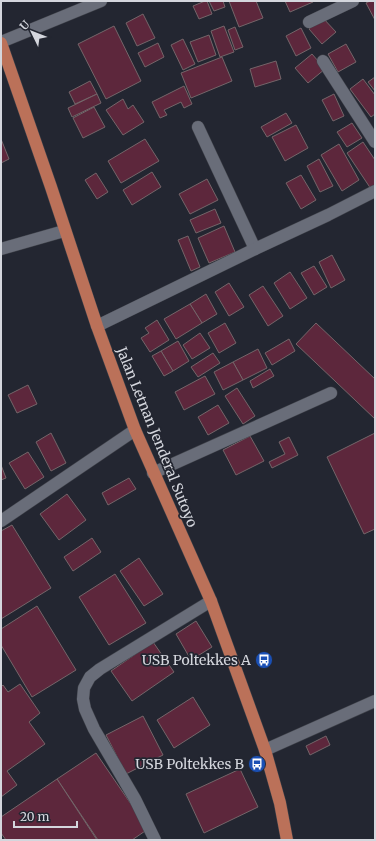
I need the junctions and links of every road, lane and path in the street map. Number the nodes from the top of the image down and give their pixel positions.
1 (101, 1) edge
2 (353, 1) edge
3 (309, 22) dead end
4 (1, 43) edge
5 (323, 61) dead end
6 (198, 127) dead end
7 (375, 142) edge
8 (375, 190) edge
9 (64, 231) junction
10 (1, 248) edge
11 (255, 249) junction
12 (97, 326) junction
13 (331, 393) dead end
14 (135, 430) junction
15 (153, 473) junction
16 (1, 521) edge
17 (211, 601) junction
18 (375, 702) edge
19 (265, 750) junction
20 (155, 840) edge
21 (287, 840) edge

1 - 4 street
2 - 3 street
4 - 9 main road, Jalan Letnan Jenderal Sutoyo
5 - 7 street
6 - 11 street
8 - 11 street
9 - 10 street
9 - 12 main road, Jalan Letnan Jenderal Sutoyo
11 - 12 street
12 - 14 main road, Jalan Letnan Jenderal Sutoyo
13 - 15 street
14 - 15 main road, Jalan Letnan Jenderal Sutoyo
14 - 16 street
15 - 17 main road, Jalan Letnan Jenderal Sutoyo
17 - 19 main road, Jalan Letnan Jenderal Sutoyo
17 - 20 street
18 - 19 street
19 - 21 main road, Jalan Letnan Jenderal Sutoyo

